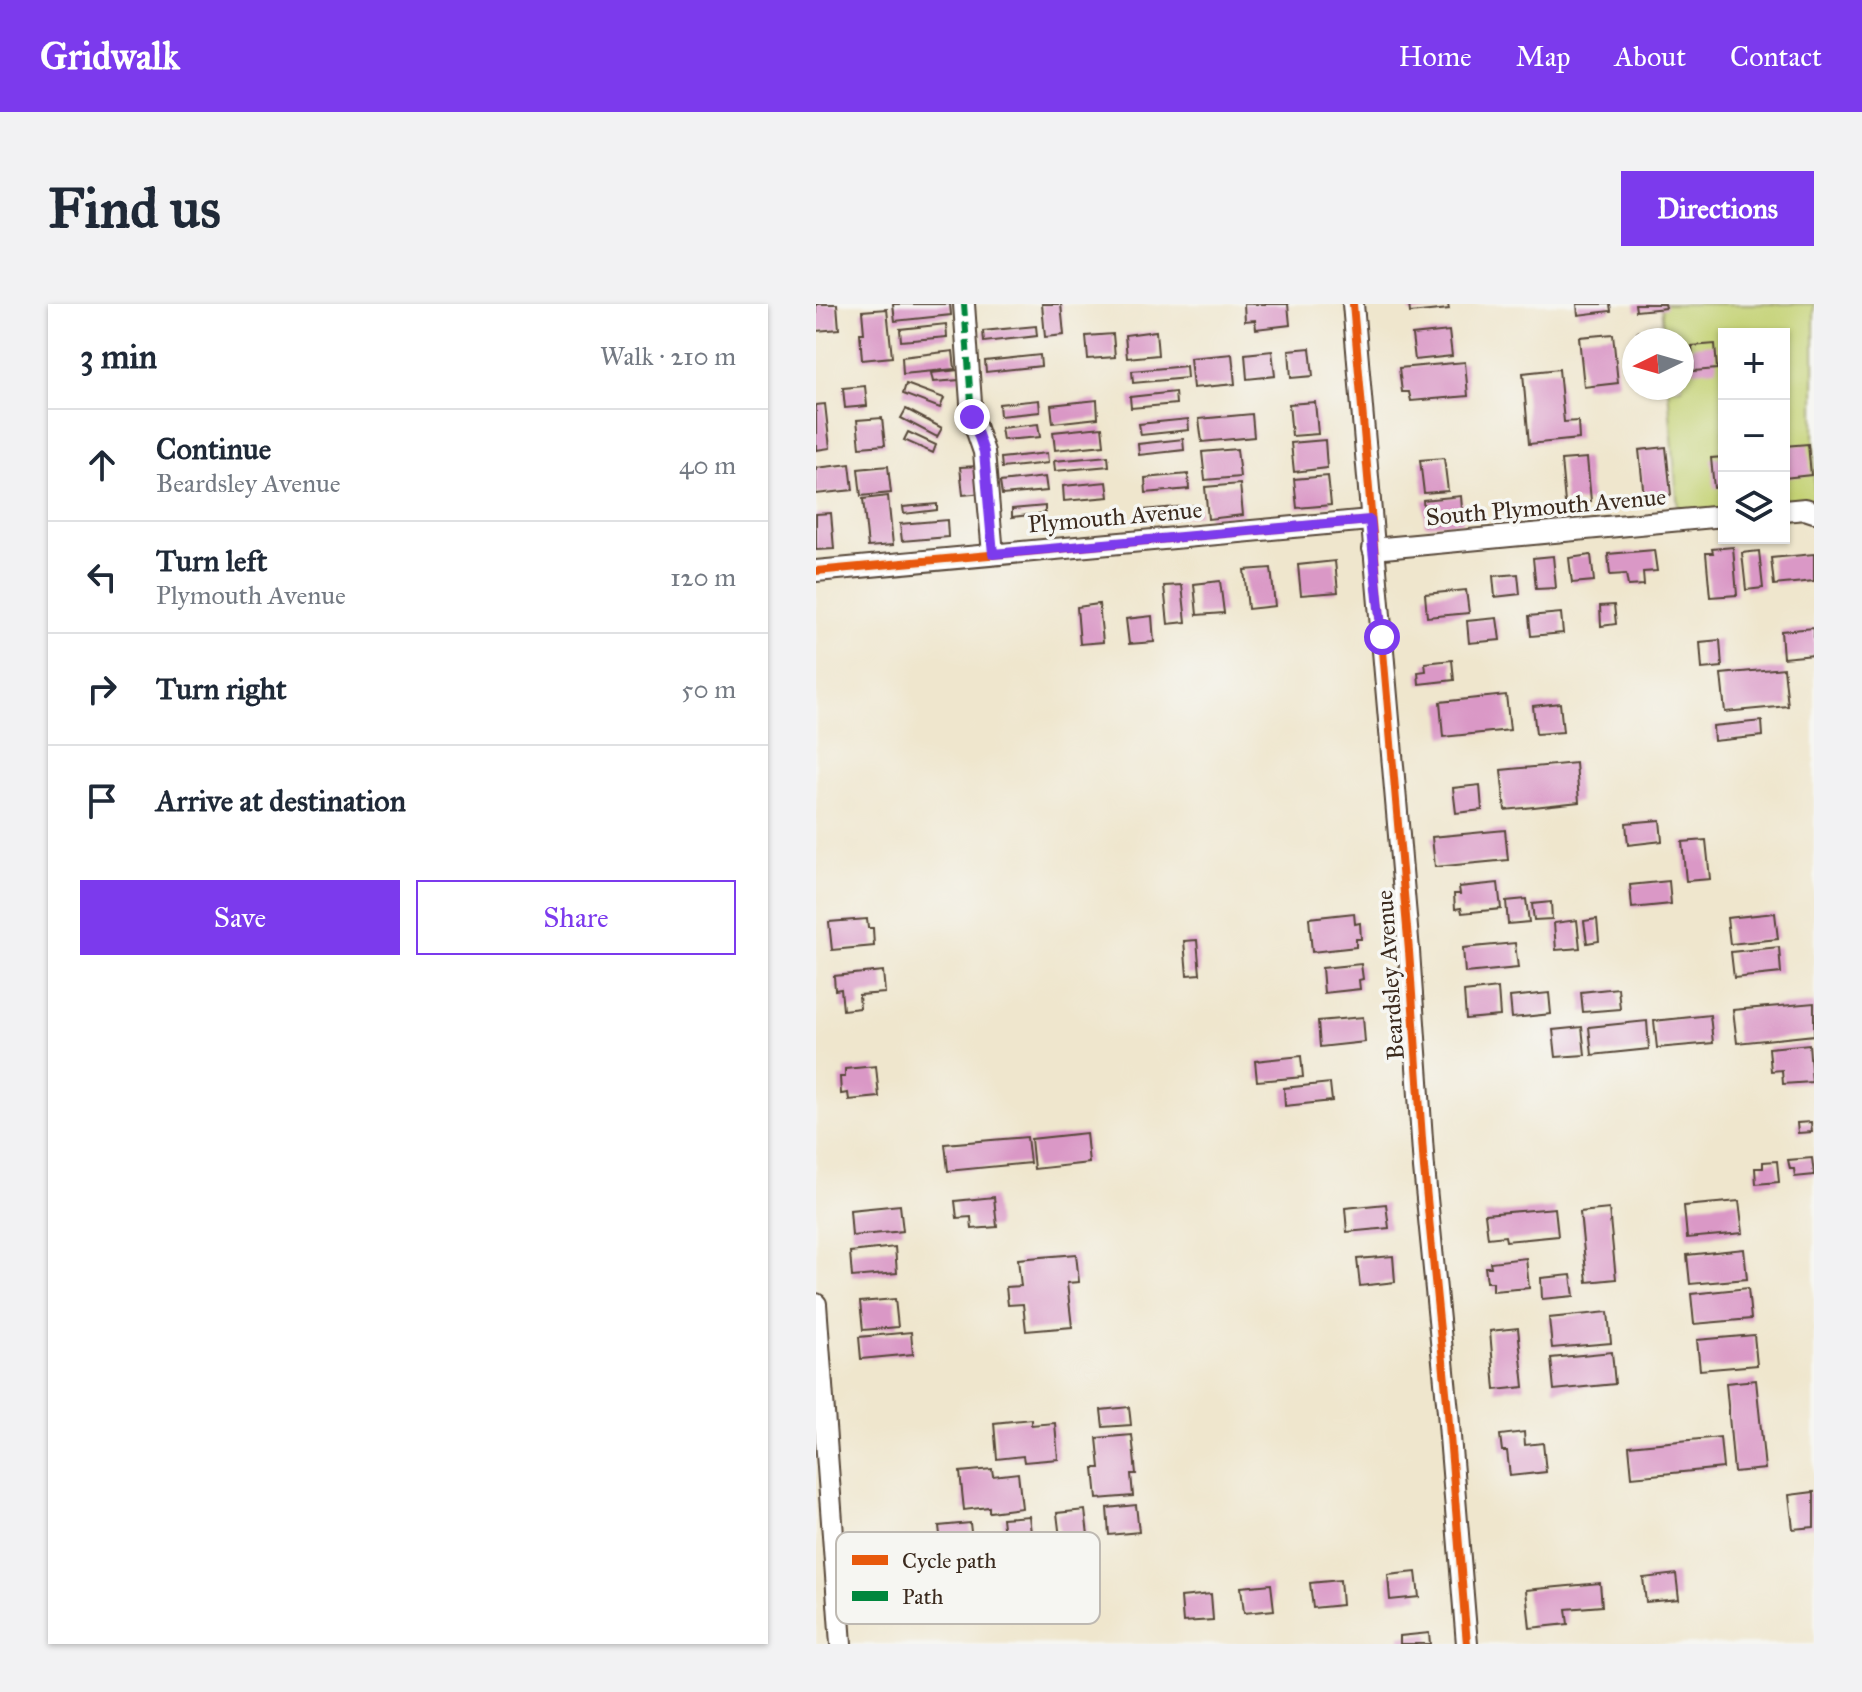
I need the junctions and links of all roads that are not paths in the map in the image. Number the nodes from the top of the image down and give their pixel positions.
1 (964, 304) edge
2 (1353, 304) edge
3 (1718, 517) edge
4 (1370, 520) junction
5 (1373, 549) junction
6 (993, 554) junction
7 (816, 571) edge
8 (816, 1304) edge
9 (836, 1576) edge
10 (840, 1624) edge
11 (841, 1644) edge
12 (1467, 1644) edge

1 - 6 street
2 - 4 street, Beardsley Avenue
3 - 5 street, South Plymouth Avenue
4 - 5 street, Beardsley Avenue
4 - 6 street, Plymouth Avenue
5 - 12 street, Beardsley Avenue
6 - 7 street, Plymouth Avenue
8 - 9 street
10 - 11 street

